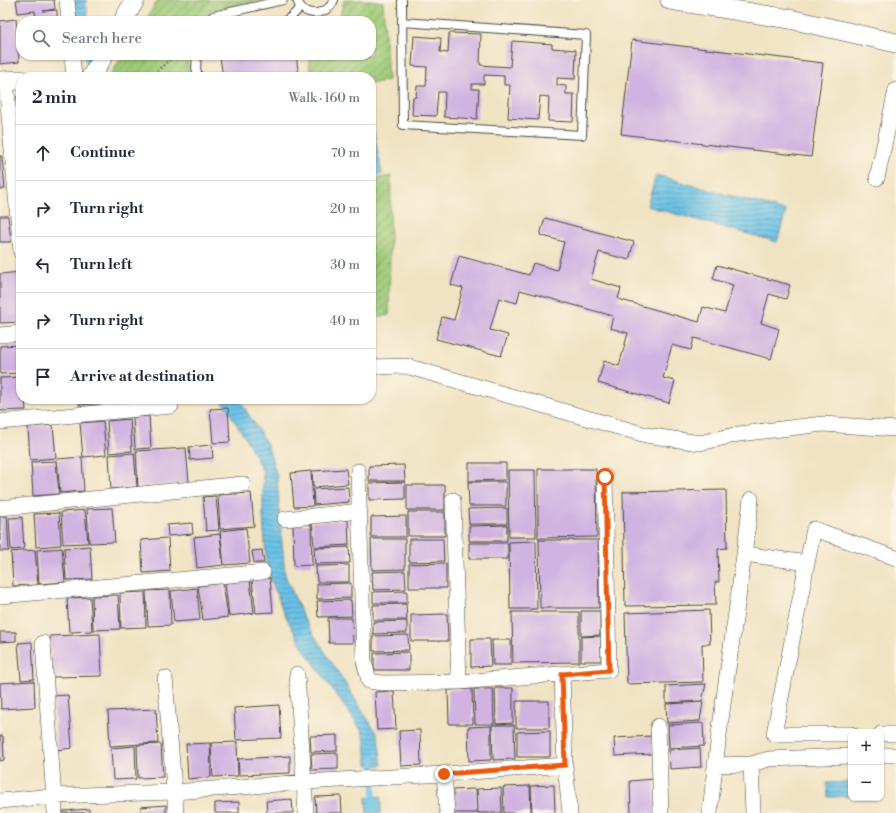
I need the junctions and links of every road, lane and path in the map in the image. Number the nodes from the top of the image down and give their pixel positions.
1 (67, 0) edge
2 (135, 0) edge
3 (283, 0) edge
4 (334, 0) edge
5 (402, 0) edge
6 (670, 0) edge
7 (299, 3) edge
8 (69, 16) edge
9 (126, 16) edge
10 (213, 16) edge
11 (292, 16) edge
12 (402, 22) junction
13 (896, 43) edge
14 (72, 60) edge
15 (101, 60) edge
16 (169, 60) edge
17 (197, 60) edge
18 (74, 72) edge
19 (94, 72) edge
20 (156, 72) edge
21 (197, 72) edge
22 (9, 81) edge
23 (896, 90) edge
24 (877, 178) dead end
25 (16, 181) edge
26 (16, 333) edge
27 (0, 335) edge
28 (376, 367) edge
29 (171, 406) dead end
30 (0, 422) edge
31 (896, 429) edge
32 (358, 471) dead end
33 (605, 477) dead end
34 (243, 484) dead end
35 (751, 499) dead end
36 (453, 500) dead end
37 (0, 508) edge
38 (360, 511) junction
39 (285, 518) dead end
40 (745, 554) junction
41 (896, 558) edge
42 (807, 563) junction
43 (263, 572) dead end
44 (0, 596) edge
45 (43, 643) dead end
46 (297, 674) dead end
47 (562, 674) junction
48 (166, 678) dead end
49 (460, 682) junction
50 (658, 726) dead end
51 (848, 734) edge
52 (884, 734) edge
53 (896, 734) edge
54 (884, 755) edge
55 (896, 755) edge
56 (848, 756) edge
57 (751, 764) junction
58 (565, 765) junction
59 (715, 765) junction
60 (444, 774) junction
61 (305, 782) junction
62 (174, 792) junction
63 (53, 796) junction
64 (0, 801) edge
65 (55, 813) edge
66 (176, 813) edge
67 (306, 813) edge
68 (447, 813) edge
69 (570, 813) edge
70 (662, 813) edge
71 (710, 813) edge
72 (753, 813) edge

1 - 8 street
2 - 9 street
3 - 10 lane
4 - 7 lane
5 - 12 lane
6 - 13 street
7 - 11 lane
12 - 12 lane
14 - 18 street
15 - 19 street
16 - 20 path
17 - 21 lane
22 - 25 street
23 - 24 street
26 - 27 street
28 - 31 street
29 - 30 street
32 - 38 street
33 - 47 street
34 - 37 street
35 - 40 street
36 - 49 street
38 - 39 street
38 - 49 street
40 - 42 street
40 - 59 street
41 - 42 street
42 - 51 street
43 - 44 street
45 - 63 street
46 - 61 street
47 - 49 street
47 - 58 street
48 - 62 street
50 - 70 street
52 - 53 street
54 - 55 street
56 - 57 street
57 - 59 street
57 - 72 street
58 - 60 street
58 - 69 street
59 - 71 street
60 - 61 street
60 - 68 street
61 - 62 street
61 - 67 street
62 - 63 street
62 - 66 street
63 - 64 street
63 - 65 street

